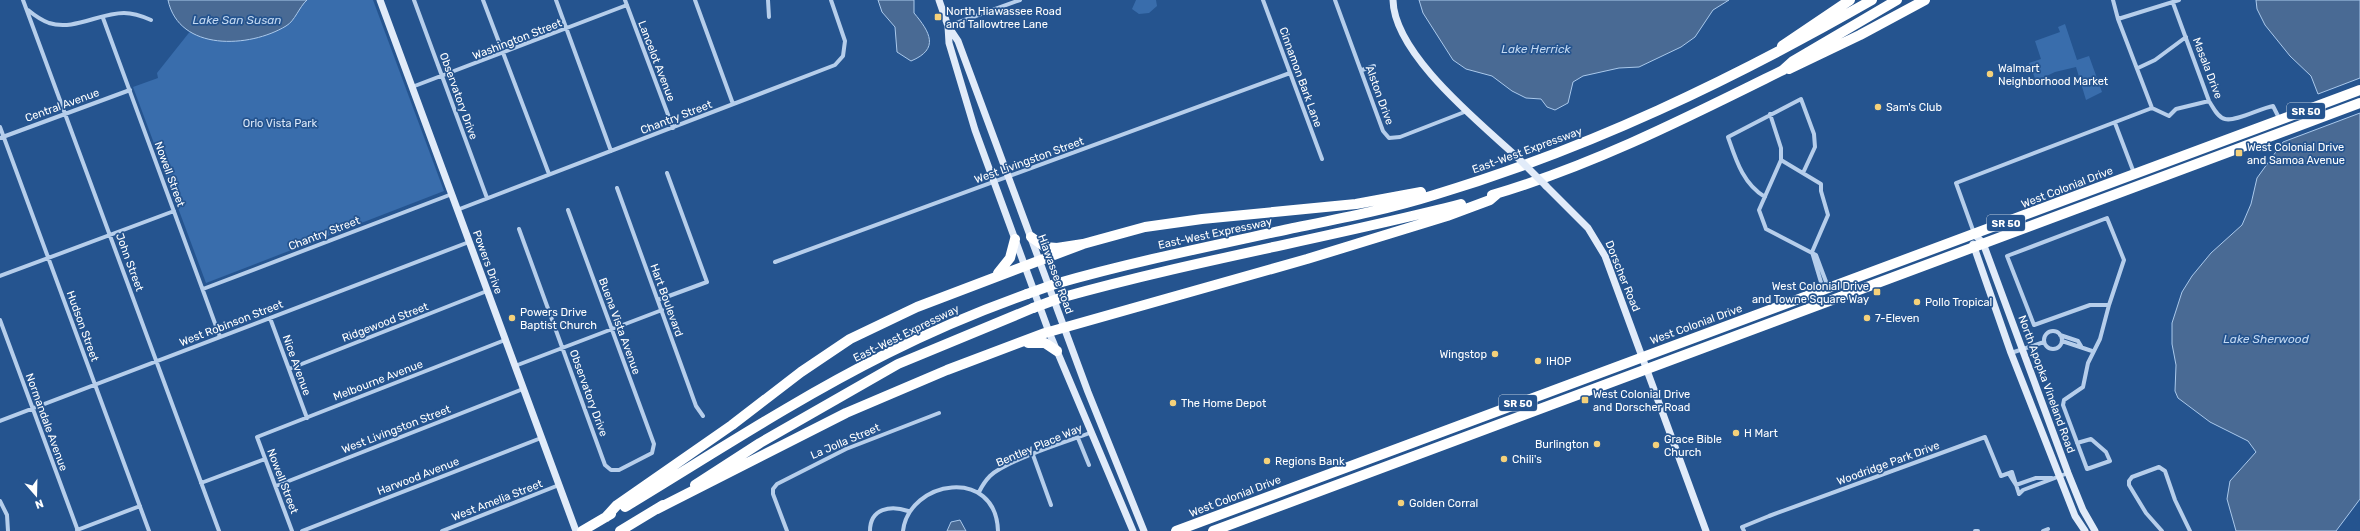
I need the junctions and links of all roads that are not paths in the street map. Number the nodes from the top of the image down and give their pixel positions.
1 (23, 0) edge
2 (380, 0) edge
3 (414, 0) edge
4 (483, 0) edge
5 (556, 0) edge
6 (625, 0) edge
7 (694, 0) edge
8 (768, 0) edge
9 (831, 0) edge
10 (939, 0) edge
11 (1020, 0) edge
12 (1263, 0) edge
13 (1336, 0) edge
14 (1393, 0) edge
15 (1850, 0) edge
16 (1872, 0) edge
17 (1897, 0) edge
18 (1925, 0) edge
19 (2113, 0) edge
20 (2179, 0) edge
21 (2174, 3) junction
22 (627, 5) junction
23 (27, 9) junction
24 (770, 17) dead end
25 (104, 18) junction
26 (2118, 19) junction
27 (151, 20) dead end
28 (948, 26) junction
29 (567, 29) junction
30 (2186, 37) junction
31 (502, 54) junction
32 (1774, 54) junction
33 (1374, 66) dead end
34 (2138, 68) junction
35 (1362, 70) junction
36 (1783, 70) junction
37 (1290, 73) junction
38 (442, 76) junction
39 (412, 87) junction
40 (130, 90) junction
41 (2360, 90) edge
42 (2209, 101) junction
43 (2360, 103) edge
44 (733, 104) junction
45 (2152, 108) junction
46 (1468, 111) junction
47 (66, 113) junction
48 (1770, 114) junction
49 (2280, 120) junction
50 (2115, 123) junction
51 (0, 127) edge
52 (673, 128) junction
53 (2, 137) edge
54 (2254, 142) junction
55 (611, 151) junction
56 (1322, 159) dead end
57 (1781, 160) junction
58 (667, 173) dead end
59 (1803, 173) junction
60 (549, 174) junction
61 (2135, 174) junction
62 (1009, 177) junction
63 (994, 182) junction
64 (617, 188) dead end
65 (1451, 189) junction
66 (452, 194) junction
67 (1497, 194) junction
68 (2113, 195) junction
69 (1765, 197) junction
70 (487, 198) junction
71 (457, 210) junction
72 (568, 210) dead end
73 (174, 211) junction
74 (519, 229) dead end
75 (1974, 234) junction
76 (110, 235) junction
77 (1031, 237) junction
78 (1015, 239) junction
79 (469, 242) junction
80 (1083, 244) junction
81 (1978, 245) junction
82 (1812, 252) junction
83 (48, 258) junction
84 (1039, 259) junction
85 (775, 262) dead end
86 (1024, 265) junction
87 (0, 276) edge
88 (994, 276) junction
89 (1861, 276) junction
90 (203, 289) junction
91 (1826, 289) junction
92 (487, 291) junction
93 (658, 300) junction
94 (1831, 300) junction
95 (2109, 305) junction
96 (662, 310) junction
97 (1796, 313) junction
98 (270, 318) junction
99 (0, 320) edge
100 (1064, 328) junction
101 (612, 329) junction
102 (1049, 332) junction
103 (2060, 335) junction
104 (220, 337) junction
105 (505, 340) junction
106 (2062, 341) junction
107 (2044, 342) junction
108 (1018, 344) junction
109 (2081, 346) junction
110 (563, 347) junction
111 (2022, 349) junction
112 (2092, 351) junction
113 (1057, 352) junction
114 (2011, 353) junction
115 (1643, 357) junction
116 (156, 361) junction
117 (515, 366) junction
118 (289, 369) junction
119 (1648, 369) junction
120 (95, 384) junction
121 (523, 389) junction
122 (33, 408) junction
123 (939, 413) dead end
124 (703, 416) dead end
125 (307, 418) junction
126 (0, 421) edge
127 (1461, 425) junction
128 (1090, 433) junction
129 (257, 437) joint
130 (1465, 437) junction
131 (541, 438) junction
132 (1078, 438) junction
133 (2077, 443) junction
134 (1033, 455) junction
135 (265, 459) junction
136 (1089, 465) dead end
137 (1346, 467) junction
138 (611, 470) joint
139 (2068, 473) junction
140 (2056, 477) junction
141 (1306, 482) junction
142 (201, 483) junction
143 (559, 485) junction
144 (2016, 485) junction
145 (276, 486) junction
146 (980, 492) junction
147 (1311, 495) junction
148 (0, 501) edge
149 (1051, 505) dead end
150 (140, 506) junction
151 (657, 509) junction
152 (908, 511) junction
153 (606, 517) junction
154 (1250, 517) junction
155 (574, 528) edge
156 (2048, 529) dead end
157 (8, 531) edge
158 (78, 531) edge
159 (149, 531) edge
160 (219, 531) edge
161 (292, 531) edge
162 (302, 531) edge
163 (442, 531) edge
164 (582, 531) edge
165 (620, 531) edge
166 (787, 531) edge
167 (870, 531) edge
168 (903, 531) edge
169 (998, 531) edge
170 (1132, 531) edge
171 (1144, 531) edge
172 (1176, 531) edge
173 (1213, 531) edge
174 (1706, 531) edge
175 (1744, 531) edge
176 (2043, 531) edge
177 (2085, 531) edge
178 (2095, 531) edge
179 (2162, 531) edge
180 (2190, 531) edge

1 - 23 street, John Street
2 - 39 street, Powers Drive
3 - 38 street, Observatory Drive
4 - 31 street
5 - 29 street
6 - 22 street, Lancelot Avenue
7 - 44 street
8 - 24 street
9 - 44 street, Chantry Street
10 - 28 street, Hiawassee Road
11 - 28 street
12 - 37 street, Cinnamon Bark Lane
13 - 35 street, Alston Drive
14 - 46 street, Dorscher Road
15 - 32 highway
16 - 32 highway, East-West Expressway
17 - 36 highway
18 - 36 highway
19 - 26 street
20 - 21 street
21 - 26 street
21 - 30 street, Masala Drive
22 - 29 street, Washington Street
22 - 52 street, Lancelot Avenue
23 - 25 street
23 - 47 street, John Street
25 - 27 street
25 - 40 street, Nowell Street
26 - 34 street
28 - 62 street, Hiawassee Road
28 - 63 street, Hiawassee Road
29 - 31 street, Washington Street
29 - 55 street
30 - 34 street
30 - 42 street, Masala Drive
31 - 38 street, Washington Street
31 - 60 street
32 - 65 highway, East-West Expressway
33 - 35 street
34 - 45 street
35 - 46 street, Alston Drive
36 - 67 highway
37 - 56 street, Cinnamon Bark Lane
37 - 62 street, West Livingston Street
38 - 39 street, Washington Street
38 - 70 street, Observatory Drive
39 - 66 street, Powers Drive
40 - 47 street, Central Avenue
40 - 73 street, Nowell Street
41 - 49 highway, West Colonial Drive / SR 50
42 - 45 street
42 - 49 street, Masala Drive
43 - 54 highway, West Colonial Drive / SR 50
44 - 52 street, Chantry Street
45 - 50 street
46 - 115 street, Dorscher Road, bridge
47 - 53 street, Central Avenue
47 - 76 street, John Street
48 - 57 street
48 - 59 street
48 - 69 street
49 - 54 highway
49 - 61 highway, West Colonial Drive / SR 50
50 - 61 street
50 - 75 street
51 - 53 street, Hudson Street
52 - 55 street, Chantry Street
53 - 83 street, Hudson Street
54 - 68 highway, West Colonial Drive / SR 50
55 - 60 street, Chantry Street
57 - 59 street
57 - 69 street
58 - 93 street
59 - 82 street
60 - 70 street, Chantry Street
61 - 68 highway
61 - 75 highway, West Colonial Drive / SR 50
62 - 63 street, West Livingston Street
62 - 77 street, Hiawassee Road
63 - 78 street, Hiawassee Road
63 - 85 street, West Livingston Street
64 - 93 street, Hart Boulevard
65 - 80 highway
65 - 153 highway, East-West Expressway, bridge
66 - 71 street, Powers Drive
66 - 90 street, Chantry Street
67 - 100 highway
67 - 151 highway, bridge
68 - 81 highway, West Colonial Drive / SR 50
69 - 82 street
70 - 71 street, Chantry Street
71 - 79 street, Powers Drive
72 - 101 street, Buena Vista Avenue
73 - 76 street
73 - 90 street, Nowell Street
74 - 110 street, Observatory Drive
75 - 81 street
75 - 89 highway, West Colonial Drive / SR 50
76 - 83 street
76 - 116 street, John Street
77 - 80 highway
77 - 84 street, Hiawassee Road
78 - 86 street, Hiawassee Road
78 - 88 highway
79 - 92 street, Powers Drive
79 - 98 street, West Robinson Street
80 - 84 highway
81 - 94 highway, West Colonial Drive / SR 50
81 - 111 street, North Apopka Vineland Road
81 - 114 street, North Apopka Vineland Road
82 - 91 street
83 - 87 street
83 - 120 street, Hudson Street
84 - 86 highway
84 - 100 street, Hiawassee Road
86 - 88 highway
86 - 102 street, Hiawassee Road
88 - 153 highway
89 - 91 highway, West Colonial Drive / SR 50
89 - 94 highway
90 - 104 street, Nowell Street
91 - 97 highway
91 - 115 highway, West Colonial Drive / SR 50
92 - 105 street, Powers Drive
92 - 118 street, Ridgewood Street
93 - 96 street, Hart Boulevard
94 - 97 highway, West Colonial Drive / SR 50
95 - 95 street
95 - 112 street
96 - 101 street
96 - 124 street, Hart Boulevard
97 - 119 highway, West Colonial Drive / SR 50
98 - 104 street, West Robinson Street
98 - 118 street, Nice Avenue
99 - 122 street, Normandale Avenue
100 - 102 highway
100 - 171 street, Hiawassee Road
101 - 110 street
101 - 138 street, Buena Vista Avenue
102 - 108 highway
102 - 113 street, Hiawassee Road
103 - 106 street
103 - 107 street
103 - 109 street
104 - 116 street, West Robinson Street
105 - 117 street, Powers Drive
105 - 125 street, Melbourne Avenue
106 - 107 street
106 - 109 street
107 - 111 street
108 - 113 highway
108 - 151 highway
109 - 112 street
110 - 117 street
110 - 138 street, Observatory Drive
111 - 114 street
111 - 139 street, North Apopka Vineland Road
112 - 133 street
113 - 128 street, Hiawassee Road
114 - 140 street, North Apopka Vineland Road
115 - 119 street, Dorscher Road
115 - 127 highway, West Colonial Drive / SR 50
116 - 120 street, West Robinson Street
116 - 142 street, John Street
117 - 121 street, Powers Drive
118 - 125 street, Nice Avenue
119 - 130 highway, West Colonial Drive / SR 50
119 - 174 street, Dorscher Road
120 - 122 street, West Robinson Street
120 - 150 street, Hudson Street
121 - 131 street, Powers Drive
121 - 145 street, West Livingston Street
122 - 126 street, West Robinson Street
122 - 158 street, Normandale Avenue
123 - 166 street, La Jolla Street
125 - 129 street, Melbourne Avenue
127 - 130 highway
127 - 137 highway, West Colonial Drive / SR 50
128 - 132 street, Bentley Place Way
128 - 170 street, Hiawassee Road
129 - 135 street, Nowell Street
130 - 147 highway, West Colonial Drive / SR 50
131 - 143 street, Powers Drive
131 - 162 street, Harwood Avenue
132 - 134 street, Bentley Place Way
132 - 136 street
133 - 133 street
134 - 146 street, Bentley Place Way
134 - 149 street
135 - 142 street
135 - 145 street, Nowell Street
137 - 141 highway, West Colonial Drive / SR 50
137 - 147 highway
139 - 140 street, Woodridge Park Drive
139 - 178 street, North Apopka Vineland Road
140 - 144 street, Woodridge Park Drive
140 - 144 street, Woodridge Park Drive
140 - 177 street, North Apopka Vineland Road
141 - 154 highway
141 - 172 highway, West Colonial Drive / SR 50
142 - 160 street, John Street
143 - 155 street, Powers Drive
143 - 163 street, West Amelia Street
144 - 175 street, Woodridge Park Drive
145 - 161 street, Nowell Street
146 - 152 street
146 - 169 street
147 - 154 highway, West Colonial Drive / SR 50
148 - 157 street
150 - 158 street
150 - 159 street, Hudson Street
151 - 165 highway
152 - 167 street
152 - 168 street
153 - 164 highway, East-West Expressway
154 - 173 highway, West Colonial Drive / SR 50
156 - 176 street
179 - 180 street

